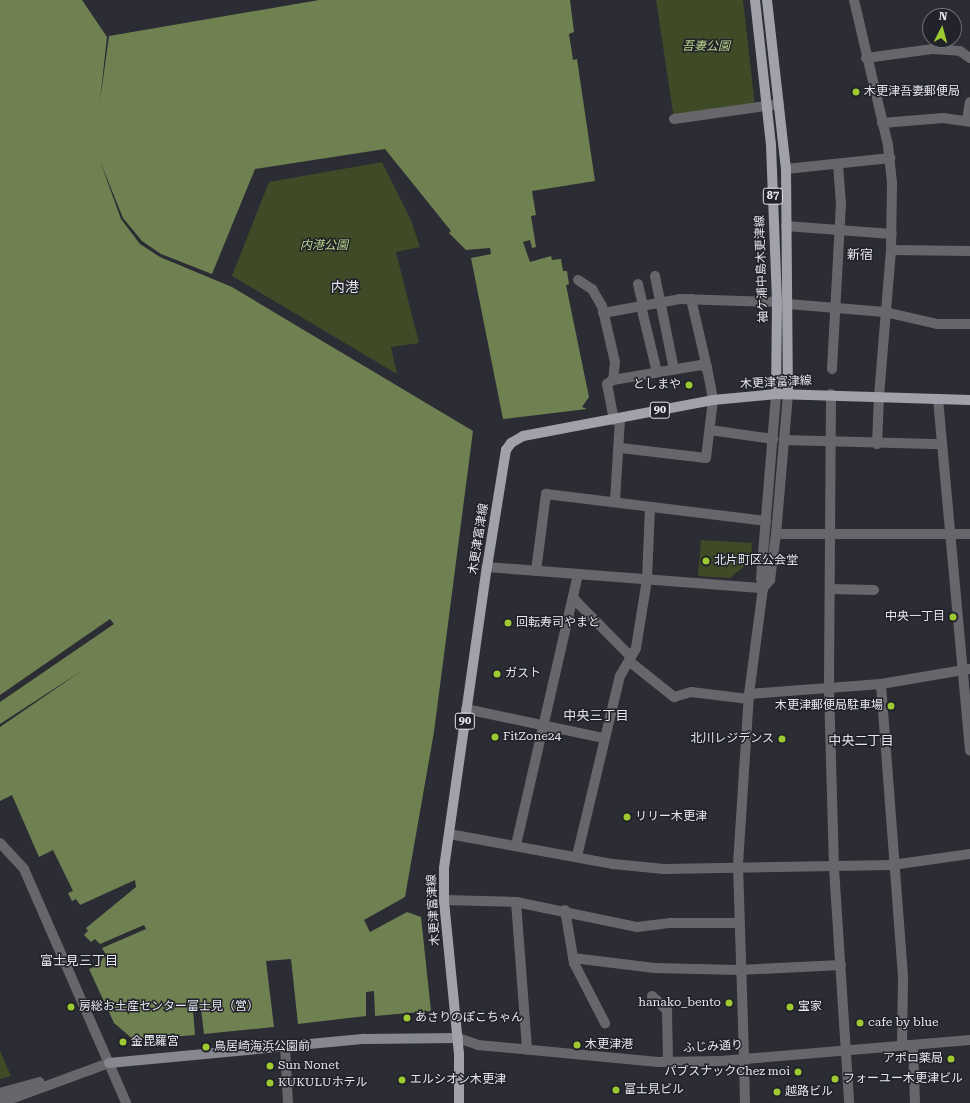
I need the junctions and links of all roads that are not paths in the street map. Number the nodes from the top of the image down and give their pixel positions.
1 (755, 0) edge
2 (767, 0) edge
3 (854, 0) edge
4 (866, 58) junction
5 (970, 58) edge
6 (970, 102) edge
7 (778, 104) junction
8 (765, 106) junction
9 (674, 120) dead end
10 (969, 121) edge
11 (882, 123) junction
12 (890, 158) junction
13 (838, 164) junction
14 (786, 169) junction
15 (786, 226) junction
16 (840, 231) junction
17 (892, 234) junction
18 (891, 250) junction
19 (970, 251) edge
20 (655, 276) dead end
21 (578, 280) dead end
22 (638, 284) dead end
23 (691, 299) junction
24 (660, 302) junction
25 (777, 302) junction
26 (788, 304) junction
27 (642, 306) junction
28 (835, 308) junction
29 (885, 312) junction
30 (603, 313) junction
31 (970, 324) edge
32 (706, 368) junction
33 (832, 368) dead end
34 (674, 370) junction
35 (657, 372) junction
36 (613, 380) junction
37 (788, 393) junction
38 (776, 394) junction
39 (831, 394) junction
40 (879, 396) junction
41 (938, 399) junction
42 (713, 400) junction
43 (970, 400) edge
44 (617, 419) junction
45 (710, 430) junction
46 (773, 438) junction
47 (784, 440) junction
48 (830, 444) junction
49 (877, 444) junction
50 (942, 444) junction
51 (621, 448) junction
52 (615, 501) junction
53 (650, 507) junction
54 (766, 521) junction
55 (776, 534) junction
56 (829, 534) junction
57 (970, 534) edge
58 (949, 535) junction
59 (487, 568) junction
60 (536, 571) junction
61 (578, 574) junction
62 (647, 579) junction
63 (763, 588) junction
64 (830, 589) junction
65 (874, 590) dead end
66 (574, 600) junction
67 (630, 659) junction
68 (966, 669) edge
69 (881, 684) junction
70 (830, 689) junction
71 (749, 696) junction
72 (466, 709) junction
73 (544, 724) junction
74 (604, 738) junction
75 (970, 751) edge
76 (449, 834) junction
77 (0, 843) edge
78 (516, 845) junction
79 (970, 854) edge
80 (577, 856) junction
81 (892, 865) junction
82 (834, 868) junction
83 (738, 870) junction
84 (444, 900) junction
85 (516, 902) junction
86 (565, 910) junction
87 (737, 923) junction
88 (573, 958) junction
89 (841, 965) junction
90 (740, 970) junction
91 (652, 996) dead end
92 (605, 1024) dead end
93 (458, 1038) junction
94 (970, 1040) edge
95 (913, 1045) junction
96 (285, 1046) junction
97 (902, 1046) junction
98 (527, 1050) junction
99 (846, 1051) junction
100 (744, 1059) junction
101 (668, 1062) junction
102 (109, 1063) junction
103 (0, 1093) edge
104 (0, 1103) edge
105 (126, 1103) edge
106 (288, 1103) edge
107 (459, 1103) edge
108 (745, 1103) edge
109 (849, 1103) edge
110 (915, 1103) edge

1 - 8 main road, 袖ケ浦中島木更津線 / 87
2 - 7 main road, 袖ケ浦中島木更津線 / 87
3 - 4 street
4 - 5 street
4 - 11 street
6 - 10 street
7 - 8 street
7 - 14 main road, 袖ケ浦中島木更津線 / 87
8 - 9 street
8 - 25 main road, 袖ケ浦中島木更津線 / 87
10 - 11 street
11 - 12 street
12 - 13 street
12 - 17 street
13 - 14 street
13 - 16 street
14 - 15 main road, 袖ケ浦中島木更津線 / 87
15 - 16 street
15 - 26 main road, 袖ケ浦中島木更津線 / 87
16 - 17 street
16 - 28 street
17 - 18 street
18 - 19 street
18 - 29 street
20 - 24 street
21 - 30 street
22 - 27 street
23 - 24 street
23 - 25 street
23 - 32 street
24 - 27 street
24 - 34 street
25 - 38 main road, 袖ケ浦中島木更津線 / 87
26 - 28 street
26 - 37 main road, 袖ケ浦中島木更津線 / 87
27 - 30 street
27 - 35 street
28 - 29 street
28 - 33 street
29 - 31 street
29 - 40 street
30 - 36 street
32 - 34 street
32 - 42 street
34 - 35 street
35 - 36 street
36 - 44 street
37 - 38 main road, 木更津富津線 / 90
37 - 39 main road, 木更津富津線 / 90
37 - 47 street
38 - 42 main road, 木更津富津線 / 90
38 - 46 street
39 - 40 main road, 木更津富津線 / 90
39 - 48 street
40 - 41 main road, 木更津富津線 / 90
40 - 49 street
41 - 43 main road, 木更津富津線 / 90
41 - 50 street
42 - 44 main road, 木更津富津線 / 90
42 - 45 street
44 - 51 street
44 - 59 main road, 木更津富津線 / 90
45 - 46 street
45 - 51 street
46 - 54 street
47 - 48 street
47 - 55 street
48 - 49 street
48 - 56 street
49 - 50 street
50 - 58 street
51 - 52 street
52 - 53 street
52 - 60 street
53 - 54 street
53 - 62 street
54 - 63 street
55 - 56 street
55 - 63 street
56 - 58 street
56 - 64 street
57 - 58 street
58 - 68 street
59 - 60 street
59 - 72 main road, 木更津富津線 / 90
60 - 61 street
61 - 62 street
61 - 66 street
62 - 63 street
62 - 67 street
63 - 71 street
64 - 65 street
64 - 70 street
66 - 67 street
66 - 73 street
67 - 71 street
67 - 74 street
68 - 69 street
68 - 75 street
69 - 70 street
69 - 81 street
70 - 71 street
70 - 82 street
71 - 83 street
72 - 73 street
72 - 76 main road, 木更津富津線 / 90
73 - 74 street
73 - 78 street
74 - 80 street
76 - 78 street
76 - 84 main road, 木更津富津線 / 90
77 - 102 street
78 - 80 street
79 - 81 street
80 - 83 street
81 - 82 street
81 - 97 street
82 - 83 street
82 - 89 street
83 - 87 street
84 - 85 street
84 - 93 main road, 木更津富津線 / 90
85 - 86 street
85 - 98 street
86 - 87 street
86 - 88 street
87 - 90 street
88 - 90 street
88 - 92 street
89 - 90 street
89 - 99 street
90 - 100 street
91 - 101 street
93 - 96 main road
93 - 98 street, ふじみ通り
93 - 107 main road, 木更津富津線 / 90
94 - 95 street, ふじみ通り
95 - 97 street, ふじみ通り
95 - 110 street
96 - 102 main road
96 - 106 street
97 - 99 street, ふじみ通り
98 - 101 street, ふじみ通り
99 - 100 street, ふじみ通り
99 - 109 street
100 - 101 street, ふじみ通り
100 - 108 street
102 - 103 street
102 - 104 street
102 - 105 street

